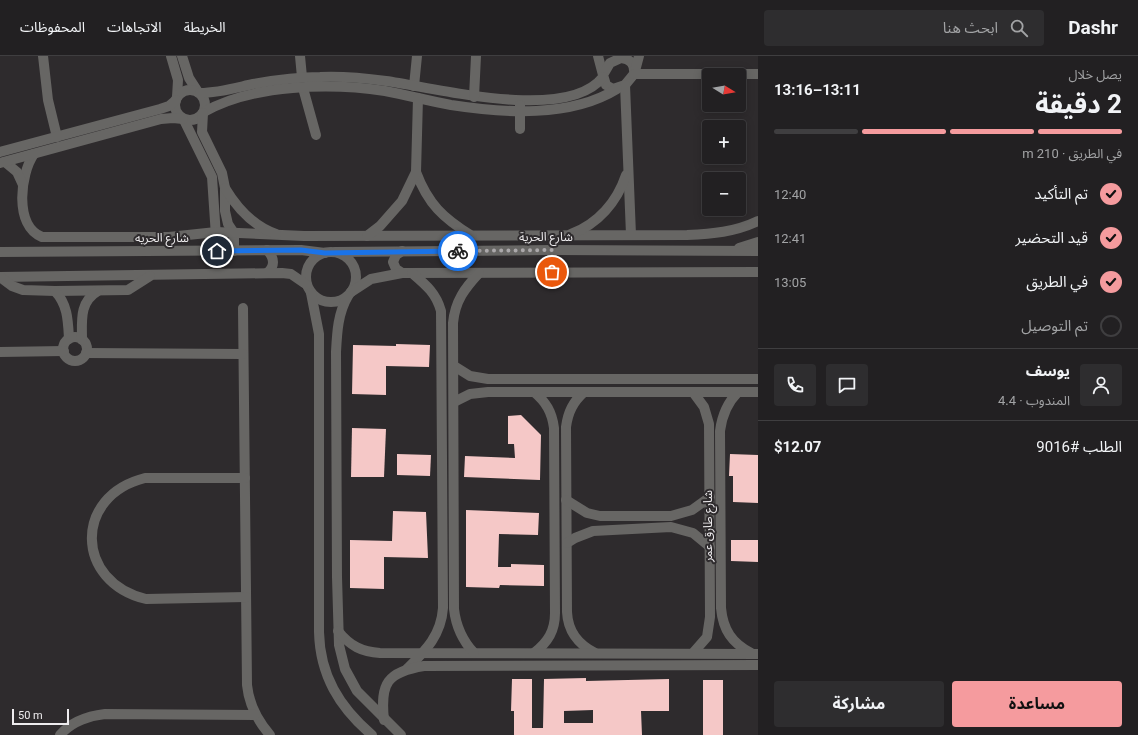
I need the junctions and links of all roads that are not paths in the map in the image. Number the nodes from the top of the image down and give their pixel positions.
1 (43, 56) edge
2 (171, 56) edge
3 (182, 56) edge
4 (300, 56) edge
5 (417, 56) edge
6 (476, 56) edge
7 (598, 56) edge
8 (639, 56) edge
9 (620, 57) edge
10 (634, 73) junction
11 (758, 74) edge
12 (603, 76) junction
13 (298, 78) junction
14 (414, 86) junction
15 (621, 87) junction
16 (300, 88) junction
17 (199, 92) junction
18 (474, 96) junction
19 (176, 98) junction
20 (418, 98) junction
21 (521, 99) junction
22 (520, 110) junction
23 (204, 113) junction
24 (184, 119) junction
25 (520, 129) dead end
26 (316, 135) dead end
27 (57, 137) junction
28 (0, 152) edge
29 (34, 154) junction
30 (2, 163) edge
31 (628, 169) junction
32 (416, 172) junction
33 (24, 187) junction
34 (225, 188) junction
35 (758, 221) edge
36 (216, 232) junction
37 (234, 233) junction
38 (279, 235) junction
39 (631, 235) junction
40 (367, 236) junction
41 (472, 236) junction
42 (567, 236) junction
43 (758, 242) edge
44 (267, 250) junction
45 (552, 250) junction
46 (217, 251) junction
47 (234, 251) junction
48 (402, 251) junction
49 (726, 251) junction
50 (758, 251) edge
51 (0, 252) edge
52 (330, 252) junction
53 (552, 272) junction
54 (758, 272) edge
55 (267, 273) junction
56 (407, 273) junction
57 (479, 273) junction
58 (150, 276) junction
59 (0, 277) edge
60 (309, 289) junction
61 (55, 291) junction
62 (98, 291) junction
63 (350, 294) junction
64 (243, 308) dead end
65 (66, 310) junction
66 (82, 310) junction
67 (442, 322) junction
68 (453, 322) junction
69 (69, 339) junction
70 (82, 340) junction
71 (64, 351) junction
72 (0, 352) edge
73 (319, 352) junction
74 (336, 352) junction
75 (86, 353) junction
76 (243, 354) junction
77 (454, 366) junction
78 (488, 379) junction
79 (644, 379) junction
80 (758, 379) edge
81 (488, 392) junction
82 (534, 392) junction
83 (584, 392) junction
84 (644, 392) junction
85 (693, 392) junction
86 (738, 392) junction
87 (758, 392) edge
88 (454, 402) junction
89 (710, 430) junction
90 (720, 431) junction
91 (566, 434) junction
92 (555, 435) junction
93 (442, 447) junction
94 (454, 447) junction
95 (319, 451) junction
96 (337, 452) junction
97 (245, 478) junction
98 (710, 497) junction
99 (566, 500) junction
100 (671, 516) junction
101 (612, 517) junction
102 (671, 527) junction
103 (612, 529) junction
104 (567, 544) junction
105 (710, 547) junction
106 (319, 577) junction
107 (337, 577) junction
108 (246, 597) junction
109 (567, 612) junction
110 (555, 613) junction
111 (442, 617) junction
112 (455, 617) junction
113 (710, 617) junction
114 (722, 617) junction
115 (338, 631) junction
116 (423, 653) junction
117 (474, 653) junction
118 (534, 653) junction
119 (595, 653) junction
120 (628, 653) junction
121 (693, 653) junction
122 (754, 654) edge
123 (628, 665) junction
124 (758, 665) edge
125 (407, 669) junction
126 (255, 715) junction
127 (384, 720) junction
128 (60, 735) edge
129 (270, 735) edge
130 (372, 735) edge
131 (400, 735) edge

1 - 27 street
2 - 19 street
3 - 17 street
4 - 13 street
5 - 14 street
6 - 18 street
7 - 12 street
8 - 10 street
9 - 10 street
9 - 12 street
10 - 11 street
10 - 15 street
12 - 15 street
12 - 21 street
13 - 14 street
13 - 16 street
13 - 17 street
14 - 18 street
15 - 22 street
15 - 31 street
16 - 20 street
16 - 23 street
16 - 26 street
17 - 19 street
17 - 23 street
18 - 21 street
19 - 24 street
19 - 27 street
20 - 22 street
20 - 32 street
21 - 22 street
22 - 25 street
23 - 24 street
23 - 34 street
24 - 29 street
24 - 36 street
27 - 28 street
29 - 30 street
29 - 33 street
30 - 33 street
31 - 39 street
31 - 42 street
32 - 40 street
32 - 41 street
33 - 36 street
34 - 37 street
34 - 38 street
35 - 39 street
36 - 37 street
36 - 46 street
37 - 38 street
37 - 47 street
38 - 40 street
39 - 42 street
40 - 41 street
41 - 42 street
43 - 49 street
44 - 47 street, شارع الحريه
44 - 52 street, شارع الحريه
44 - 55 street
45 - 48 street, شارع الحرية
45 - 49 street, شارع الحرية
45 - 53 street
46 - 47 street, شارع الحريه
46 - 51 street, شارع الحريه
48 - 52 street, شارع الحرية
48 - 56 street
49 - 50 street, شارع الحرية
52 - 60 street
52 - 63 street
53 - 54 street
53 - 57 street
55 - 58 street
55 - 60 street
56 - 57 street
56 - 63 street
56 - 67 street
57 - 68 street
58 - 59 street
58 - 62 street
59 - 61 street
60 - 63 street
60 - 73 street
61 - 62 street
61 - 65 street
62 - 66 street
63 - 74 street
64 - 76 street
65 - 66 street
65 - 69 street
66 - 70 street
67 - 68 street
67 - 93 street
68 - 77 street
69 - 70 street
69 - 71 street
70 - 75 street
71 - 72 street
71 - 75 street
73 - 74 street
73 - 95 street
74 - 96 street
75 - 76 street
76 - 97 street
77 - 78 street
77 - 88 street
78 - 79 street
78 - 81 street
79 - 80 street
79 - 84 street
81 - 82 street
81 - 88 street
82 - 83 street
82 - 92 street
83 - 84 street
83 - 91 street
84 - 85 street
85 - 86 street
85 - 89 street, شارع طارق عمر
86 - 87 street
86 - 90 street, شارع طارق عمر
88 - 94 street
89 - 90 street
89 - 98 street, شارع طارق عمر
90 - 114 street, شارع طارق عمر
91 - 92 street
91 - 99 street
92 - 110 street
93 - 94 street
93 - 111 street
94 - 112 street
95 - 96 street
95 - 106 street
96 - 107 street
97 - 108 street
97 - 108 street
98 - 100 street
98 - 105 street, شارع طارق عمر
99 - 101 street
99 - 104 street
100 - 101 street
100 - 102 street
101 - 103 street
102 - 103 street
102 - 105 street
103 - 104 street
104 - 109 street
105 - 113 street, شارع طارق عمر
106 - 107 street
106 - 130 street
107 - 115 street
108 - 126 street
109 - 110 street
109 - 119 street
110 - 118 street
111 - 112 street
111 - 116 street
112 - 117 street
113 - 114 street
113 - 121 street, شارع طارق عمر
114 - 122 street, شارع طارق عمر
115 - 116 street
115 - 127 street
116 - 117 street
116 - 125 street
117 - 118 street
118 - 119 street
119 - 120 street
120 - 121 street
120 - 123 street
121 - 122 street
123 - 124 street
123 - 125 street
125 - 127 street
126 - 128 street
126 - 129 street
127 - 131 street

